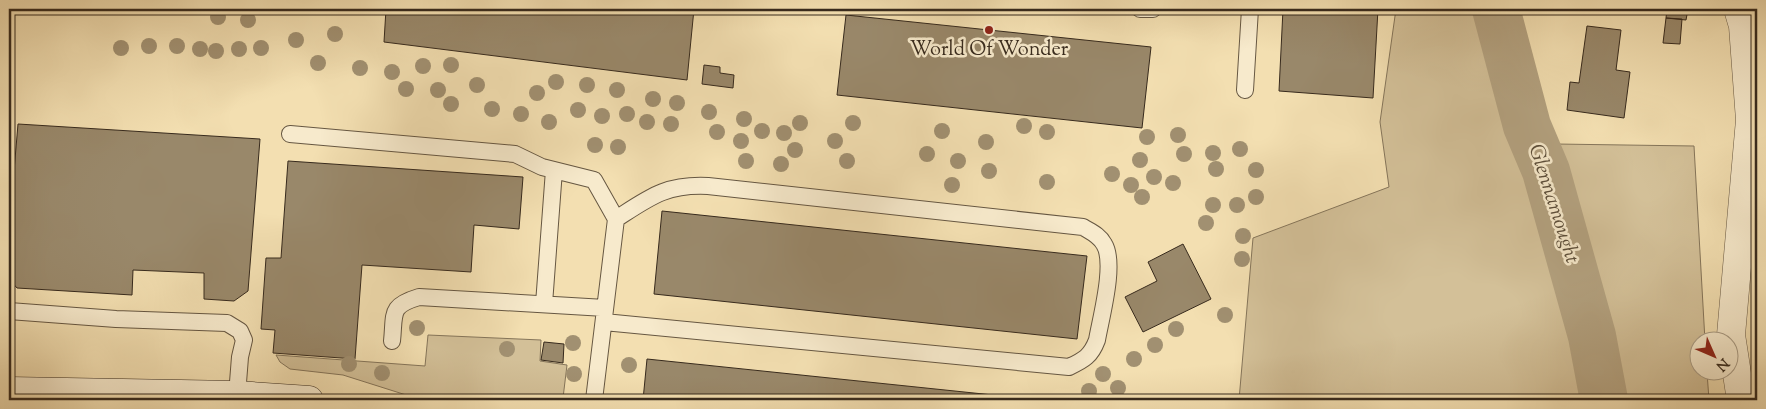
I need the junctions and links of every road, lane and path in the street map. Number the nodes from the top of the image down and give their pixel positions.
1 (1140, 9) edge
2 (1153, 9) edge
3 (1250, 9) edge
4 (1738, 9) edge
5 (1245, 90) dead end
6 (290, 134) dead end
7 (554, 170) junction
8 (616, 219) junction
9 (544, 304) junction
10 (9, 311) edge
11 (605, 315) junction
12 (392, 341) dead end
13 (9, 390) edge
14 (237, 395) junction
15 (102, 396) edge
16 (309, 400) edge
17 (594, 400) edge
18 (1741, 400) edge

1 - 2 lane
3 - 5 lane
4 - 18 street
6 - 7 lane
7 - 8 lane
7 - 9 lane
8 - 11 lane
8 - 11 lane
9 - 11 lane
9 - 12 lane
10 - 14 lane
11 - 17 lane
13 - 15 street
14 - 15 street
14 - 16 street

